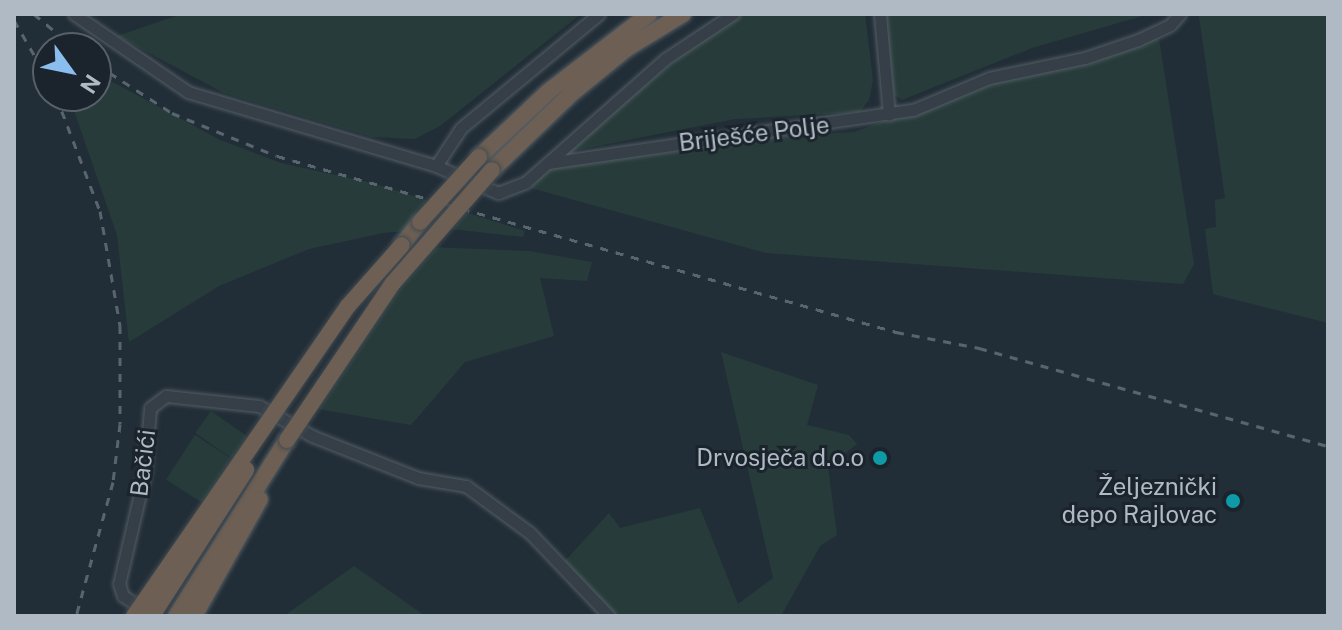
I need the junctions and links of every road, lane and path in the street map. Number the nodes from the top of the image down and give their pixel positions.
1 (74, 14) edge
2 (599, 14) edge
3 (649, 14) edge
4 (683, 14) edge
5 (733, 14) edge
6 (880, 14) edge
7 (1180, 14) edge
8 (889, 115) junction
9 (548, 163) junction
10 (436, 166) junction
11 (402, 245) junction
12 (287, 440) junction
13 (134, 616) edge
14 (151, 616) edge
15 (176, 616) edge
16 (194, 616) edge
17 (609, 616) edge

1 - 10 street
2 - 10 street
3 - 11 highway, bridge
4 - 12 highway, bridge
5 - 9 street
6 - 8 street
7 - 8 street, Briješće Polje
8 - 9 street, Briješće Polje
9 - 10 street
11 - 13 highway, bridge
11 - 14 highway, bridge
12 - 15 highway
12 - 16 highway
14 - 17 street, Bačići

